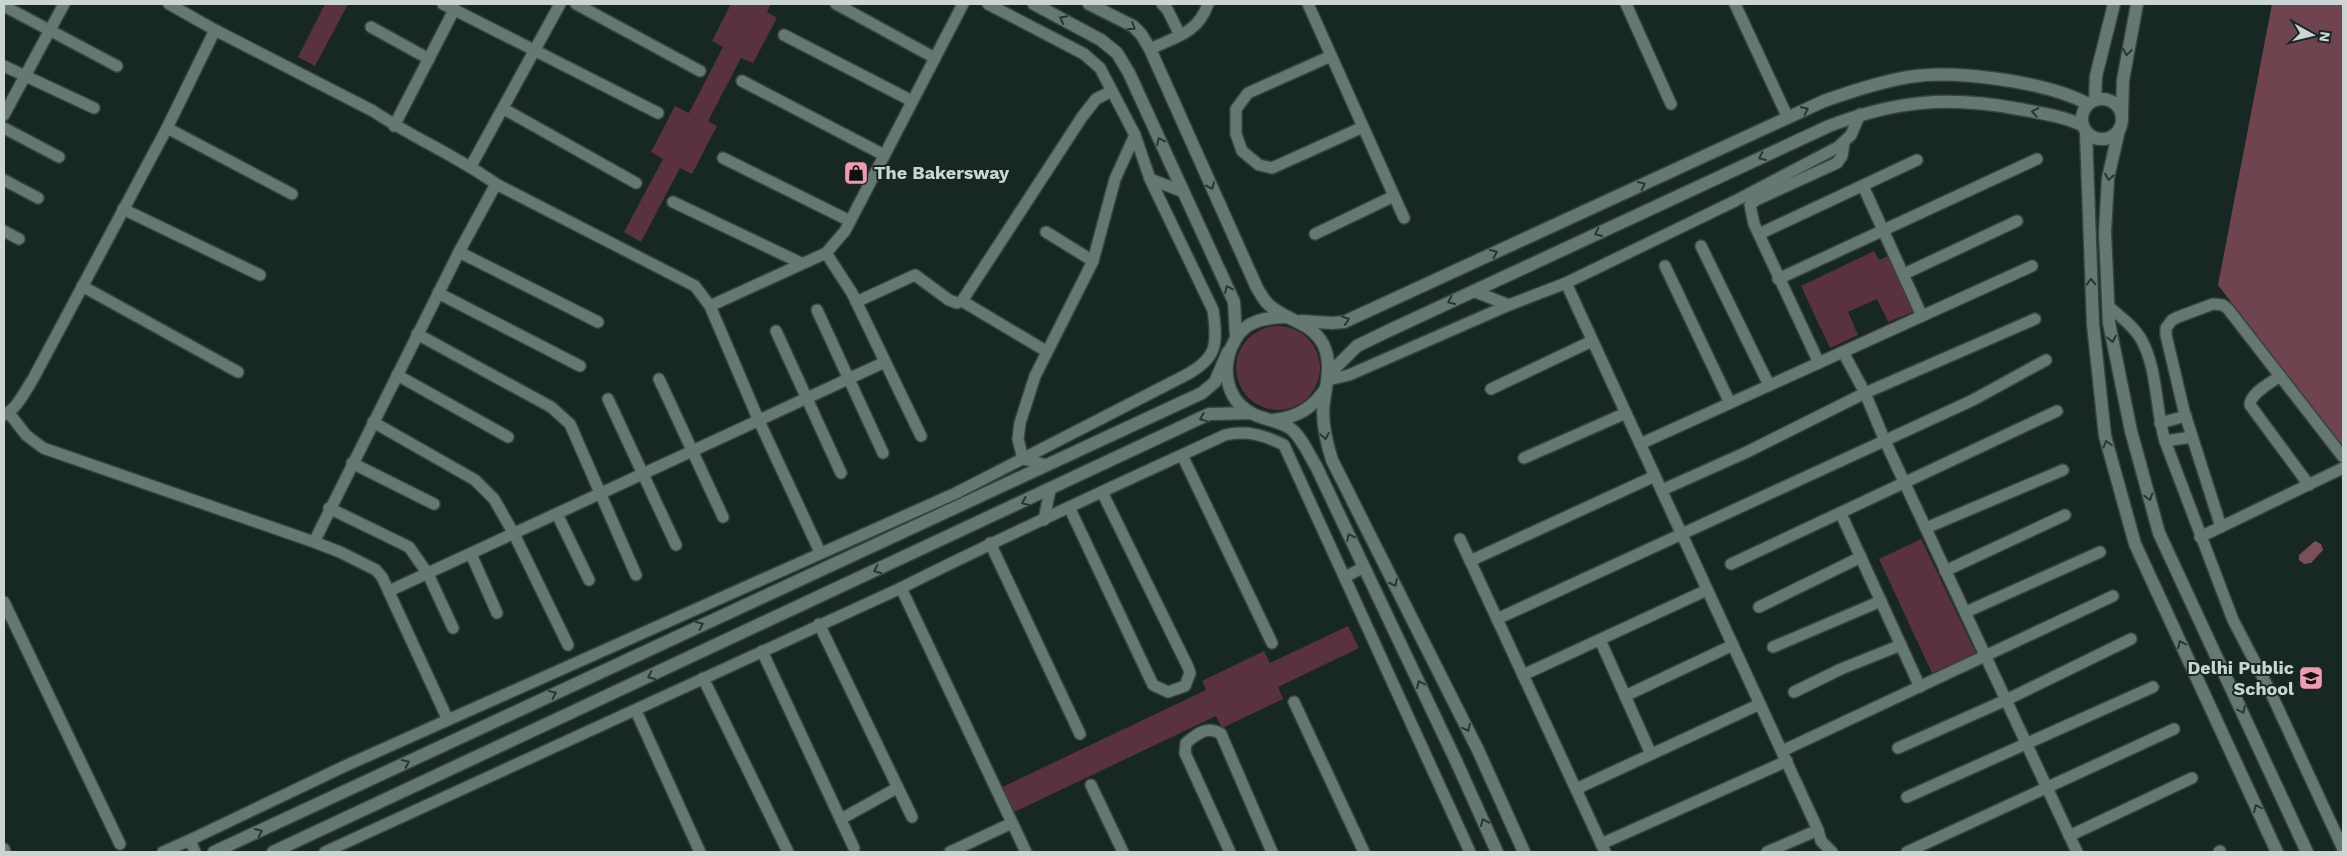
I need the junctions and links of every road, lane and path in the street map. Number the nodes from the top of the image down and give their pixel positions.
1 (64, 4) edge
2 (169, 4) edge
3 (443, 4) edge
4 (560, 4) edge
5 (576, 4) edge
6 (836, 4) edge
7 (963, 4) edge
8 (988, 4) edge
9 (1034, 4) edge
10 (1089, 4) edge
11 (1162, 4) edge
12 (1208, 4) edge
13 (1308, 4) edge
14 (1626, 4) edge
15 (1735, 4) edge
16 (2114, 4) edge
17 (2137, 4) edge
18 (4, 6) edge
19 (454, 10) junction
20 (372, 28) dead end
21 (49, 30) junction
22 (215, 30) junction
23 (1180, 35) junction
24 (784, 36) dead end
25 (1150, 49) junction
26 (534, 51) junction
27 (1331, 56) junction
28 (935, 58) junction
29 (428, 59) junction
30 (4, 66) edge
31 (117, 66) dead end
32 (700, 71) dead end
33 (23, 75) junction
34 (742, 81) dead end
35 (1112, 91) junction
36 (912, 101) junction
37 (2091, 102) junction
38 (1671, 104) dead end
39 (94, 108) dead end
40 (504, 109) junction
41 (658, 113) dead end
42 (1860, 114) junction
43 (4, 115) edge
44 (2122, 116) junction
45 (1788, 118) junction
46 (394, 126) junction
47 (1363, 127) junction
48 (4, 128) edge
49 (167, 128) junction
50 (2084, 129) junction
51 (2119, 130) junction
52 (1135, 134) junction
53 (1844, 143) junction
54 (884, 156) junction
55 (59, 157) dead end
56 (723, 158) dead end
57 (2037, 159) dead end
58 (1917, 160) dead end
59 (471, 166) junction
60 (1150, 179) junction
61 (4, 180) edge
62 (636, 183) dead end
63 (496, 184) junction
64 (1863, 186) junction
65 (1184, 192) junction
66 (292, 194) dead end
67 (1394, 196) junction
68 (38, 198) dead end
69 (673, 202) dead end
70 (124, 209) junction
71 (1404, 218) dead end
72 (2017, 220) dead end
73 (850, 221) junction
74 (1884, 230) junction
75 (4, 231) edge
76 (1046, 232) dead end
77 (1315, 234) dead end
78 (1759, 234) junction
79 (19, 239) dead end
80 (1702, 246) dead end
81 (459, 252) junction
82 (826, 253) junction
83 (1092, 261) junction
84 (801, 263) junction
85 (1664, 266) dead end
86 (2032, 266) dead end
87 (1904, 274) junction
88 (260, 275) dead end
89 (1778, 279) junction
90 (1566, 283) junction
91 (82, 286) junction
92 (1473, 291) junction
93 (438, 293) junction
94 (962, 301) junction
95 (856, 302) junction
96 (1509, 305) junction
97 (710, 306) junction
98 (2108, 306) junction
99 (817, 310) dead end
100 (1922, 316) junction
101 (1293, 319) junction
102 (2034, 319) dead end
103 (598, 322) dead end
104 (776, 331) dead end
105 (417, 334) junction
106 (1236, 336) junction
107 (1592, 341) junction
108 (1046, 350) junction
109 (1228, 352) junction
110 (1843, 352) junction
111 (2046, 360) dead end
112 (885, 362) junction
113 (1819, 363) junction
114 (580, 366) dead end
115 (238, 372) dead end
116 (397, 375) junction
117 (2280, 376) junction
118 (659, 379) dead end
119 (848, 379) junction
120 (1328, 381) junction
121 (1769, 385) junction
122 (1491, 389) dead end
123 (1865, 393) junction
124 (806, 397) junction
125 (608, 398) dead end
126 (1730, 403) junction
127 (2057, 411) dead end
128 (1251, 413) junction
129 (1626, 413) junction
130 (7, 414) edge
131 (2186, 416) junction
132 (1274, 420) junction
133 (759, 421) junction
134 (373, 422) junction
135 (2160, 423) junction
136 (921, 436) dead end
137 (508, 437) dead end
138 (2192, 437) junction
139 (1885, 440) junction
140 (2165, 441) junction
141 (1640, 444) junction
142 (692, 450) junction
143 (883, 453) dead end
144 (1182, 455) junction
145 (2343, 457) edge
146 (1524, 458) dead end
147 (1023, 459) junction
148 (352, 464) junction
149 (1047, 465) junction
150 (2343, 468) edge
151 (2063, 470) dead end
152 (841, 473) dead end
153 (643, 474) junction
154 (1655, 476) junction
155 (1905, 484) junction
156 (2310, 485) junction
157 (1050, 490) junction
158 (1662, 490) junction
159 (1102, 492) junction
160 (601, 494) junction
161 (434, 504) dead end
162 (329, 508) junction
163 (1069, 508) junction
164 (557, 514) junction
165 (1841, 514) junction
166 (2066, 514) dead end
167 (723, 517) dead end
168 (1044, 520) junction
169 (2221, 527) junction
170 (1926, 528) junction
171 (514, 534) junction
172 (1682, 534) junction
173 (2200, 537) junction
174 (1460, 540) dead end
175 (314, 542) junction
176 (990, 543) junction
177 (676, 545) dead end
178 (820, 552) junction
179 (2100, 552) dead end
180 (471, 554) junction
181 (1861, 557) junction
182 (1470, 561) junction
183 (1731, 564) dead end
184 (1364, 567) junction
185 (1945, 571) junction
186 (428, 574) junction
187 (636, 575) dead end
188 (1345, 577) junction
189 (588, 580) dead end
190 (901, 588) junction
191 (1707, 590) junction
192 (389, 591) junction
193 (2113, 596) dead end
194 (1881, 601) junction
195 (4, 602) edge
196 (1759, 607) dead end
197 (497, 612) dead end
198 (1966, 612) junction
199 (1497, 619) junction
200 (819, 624) junction
201 (453, 628) dead end
202 (2131, 639) dead end
203 (1600, 640) junction
204 (1272, 642) dead end
205 (568, 645) dead end
206 (1733, 645) junction
207 (1901, 645) junction
208 (1773, 647) dead end
209 (762, 651) junction
210 (1986, 657) junction
211 (1523, 675) junction
212 (703, 678) junction
213 (1920, 687) junction
214 (2153, 687) dead end
215 (1794, 692) dead end
216 (1625, 696) junction
217 (2006, 700) junction
218 (1294, 702) dead end
219 (1760, 704) junction
220 (636, 711) junction
221 (448, 720) junction
222 (2174, 729) dead end
223 (1080, 734) dead end
224 (2027, 745) junction
225 (1898, 748) dead end
226 (1651, 754) junction
227 (1784, 756) junction
228 (2192, 778) dead end
229 (1091, 785) dead end
230 (898, 788) junction
231 (2047, 788) junction
232 (1576, 789) junction
233 (1908, 797) dead end
234 (912, 817) dead end
235 (841, 819) junction
236 (1012, 823) junction
237 (1818, 830) junction
238 (2070, 836) junction
239 (190, 840) junction
240 (120, 844) dead end
241 (854, 848) dead end
242 (1603, 848) edge
243 (4, 849) edge
244 (2343, 849) edge
245 (1469, 850) edge
246 (5, 852) edge
247 (163, 852) edge
248 (195, 852) edge
249 (214, 852) edge
250 (272, 852) edge
251 (325, 852) edge
252 (700, 852) edge
253 (788, 852) edge
254 (950, 852) edge
255 (1026, 852) edge
256 (1123, 852) edge
257 (1230, 852) edge
258 (1272, 852) edge
259 (1364, 852) edge
260 (1456, 852) edge
261 (1496, 852) edge
262 (1524, 852) edge
263 (1767, 852) edge
264 (1832, 852) edge
265 (1907, 852) edge
266 (2077, 852) edge
267 (2277, 852) edge
268 (2307, 852) edge

1 - 21 street
2 - 22 street
3 - 19 street
4 - 26 street
5 - 32 street
6 - 28 street
7 - 28 street
8 - 35 street
65 -> 9 street
10 -> 25 street
11 - 23 street
12 - 23 street
13 - 27 street
14 - 38 street
15 - 45 street
16 - 37 street
17 -> 44 street
18 - 21 street
19 - 26 street
19 - 29 street
20 - 29 street
21 - 31 street
21 - 33 street
22 - 46 street
22 - 49 street
23 - 25 street
24 - 36 street
25 -> 101 street
26 - 40 street
26 - 41 street
27 - 47 street
27 - 47 street
28 - 36 street
29 - 46 street
30 - 33 street
33 - 39 street
33 - 43 street
34 - 54 street
35 - 52 street
35 - 94 street
36 - 54 street
37 - 44 street
45 -> 37 street
37 - 50 street
40 - 59 street
40 - 62 street
50 -> 42 street
42 - 53 street
42 -> 92 street
44 - 51 street
101 -> 45 street
46 - 59 street
47 - 67 street
48 - 55 street
49 - 66 street
49 - 70 street
50 - 51 street
267 -> 50 street
51 -> 98 street
52 - 60 street
52 - 83 street
53 - 78 street
53 - 90 street
54 - 73 street
56 - 73 street
57 - 74 street
58 - 64 street
59 - 63 street
60 - 65 street
60 - 147 street
61 - 68 street
63 - 81 street
63 - 97 street
64 - 74 street
64 - 78 street
106 -> 65 street
67 - 71 street
67 - 77 street
69 - 84 street
70 - 88 street
70 - 91 street
72 - 87 street
73 - 82 street
74 - 87 street
74 - 89 street
75 - 79 street
76 - 83 street
78 - 89 street
80 - 121 street
81 - 93 street
81 - 103 street
82 - 84 street
82 - 95 street
83 - 108 street
84 - 97 street
85 - 126 street
86 - 100 street
87 - 100 street
89 - 113 street
90 - 96 street
90 - 107 street
91 - 115 street
91 - 130 street
92 - 96 street
92 -> 120 street
93 - 105 street
93 - 114 street
94 - 95 street
94 - 108 street
95 - 112 street
96 - 120 street
97 - 133 street
98 - 135 street
98 -> 268 street
99 - 119 street
100 - 110 street
101 - 106 street
101 - 120 street
102 - 123 street
104 - 124 street
105 - 116 street
105 - 160 street
106 - 109 street
107 - 122 street
107 - 129 street
108 - 147 street
109 - 128 street
109 - 149 street
110 - 113 street
110 - 123 street
111 - 139 street
112 - 119 street
112 - 136 street
113 - 121 street
116 - 134 street
116 - 137 street
117 - 131 street
117 - 145 street
117 - 156 street
118 - 142 street
119 - 124 street
119 - 143 street
120 - 132 street
120 -> 262 street
121 - 126 street
123 - 139 street
123 - 158 street
124 - 133 street
124 - 152 street
125 - 153 street
126 - 141 street
127 - 155 street
128 - 132 street
128 -> 157 street
129 - 141 street
129 - 146 street
130 - 175 street
131 - 135 street
131 - 138 street
184 -> 132 street
133 - 142 street
133 - 178 street
134 - 148 street
134 - 171 street
135 - 140 street
138 - 140 street
138 - 169 street
139 - 155 street
139 - 172 street
140 - 173 street
141 - 154 street
142 - 153 street
142 - 167 street
144 - 159 street
144 - 188 street
144 - 204 street
147 - 149 street
147 - 178 street
148 - 161 street
148 - 162 street
249 -> 149 street
150 - 156 street
151 - 170 street
153 - 160 street
153 - 177 street
154 - 158 street
154 - 182 street
155 - 165 street
155 - 170 street
156 - 169 street
157 - 168 street
157 -> 250 street
158 - 172 street
159 - 163 street
159 - 163 street
160 - 164 street
160 - 187 street
162 - 175 street
162 - 186 street
163 - 168 street
164 - 171 street
164 - 189 street
165 - 181 street
165 - 183 street
166 - 185 street
168 - 176 street
169 - 173 street
170 - 185 street
171 - 180 street
171 - 205 street
172 - 191 street
172 - 199 street
173 - 244 street
174 - 182 street
175 - 192 street
176 - 190 street
176 - 223 street
178 - 221 street
179 - 198 street
180 - 186 street
180 - 197 street
181 - 194 street
181 - 196 street
182 - 199 street
184 - 188 street
261 -> 184 street
185 - 198 street
186 - 192 street
186 - 201 street
188 - 245 street
190 - 200 street
190 - 236 street
191 - 203 street
191 - 206 street
192 - 221 street
193 - 210 street
194 - 207 street
194 - 208 street
195 - 240 street
198 - 210 street
199 - 211 street
200 - 209 street
200 - 230 street
202 - 217 street
203 - 211 street
203 - 216 street
206 - 216 street
206 - 219 street
207 - 213 street
207 - 215 street
209 - 212 street
209 - 235 street
210 - 213 street
210 - 217 street
211 - 232 street
212 - 220 street
212 - 253 street
213 - 227 street
214 - 224 street
216 - 226 street
217 - 224 street
217 - 225 street
218 - 259 street
219 - 226 street
219 - 227 street
220 - 251 street
220 - 252 street
221 - 239 street
222 - 231 street
224 - 231 street
224 - 233 street
226 - 232 street
227 - 237 street
227 - 242 street
228 - 238 street
229 - 256 street
230 - 234 street
230 - 235 street
231 - 238 street
231 - 265 street
232 - 242 street
235 - 241 street
236 - 254 street
236 - 255 street
237 - 263 street
237 - 264 street
238 - 266 street
239 - 247 street
239 - 248 street
243 - 246 street
245 - 260 street
257 - 258 street

